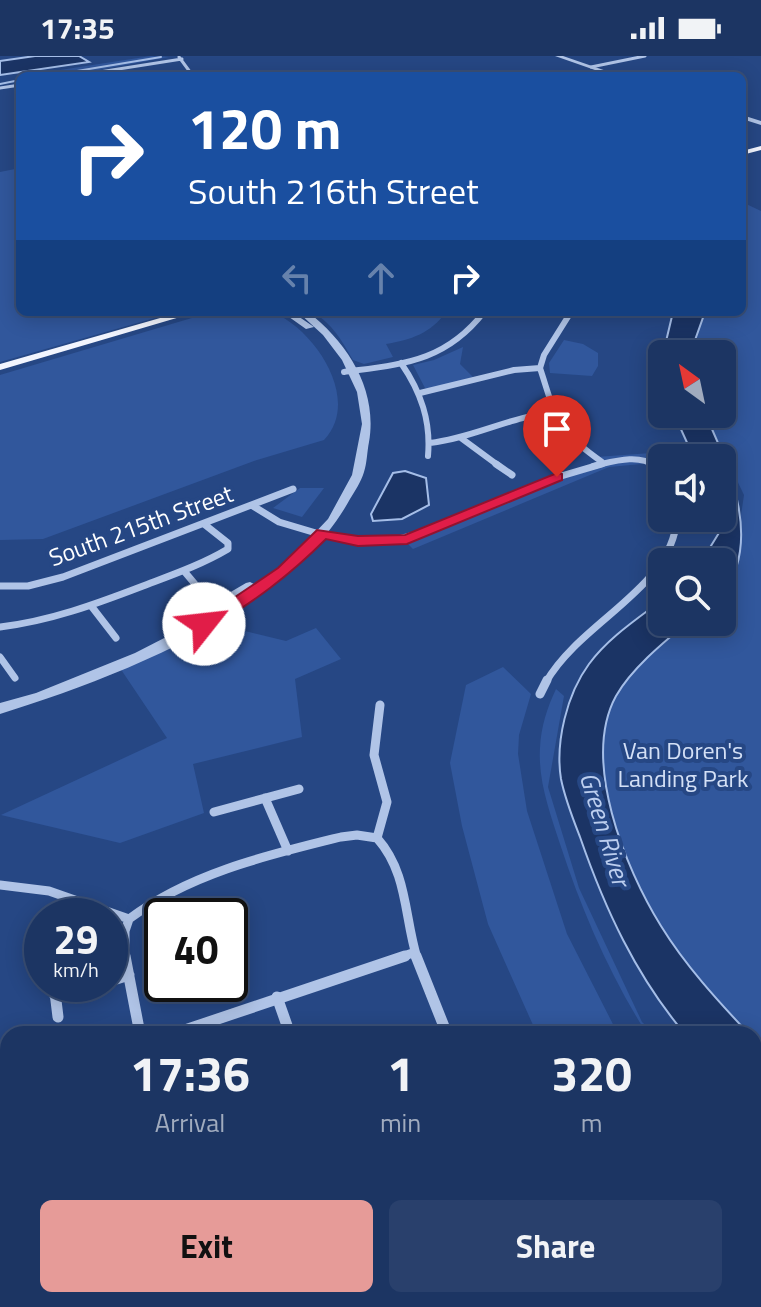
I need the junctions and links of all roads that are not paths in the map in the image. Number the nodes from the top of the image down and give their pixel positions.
1 (558, 56) edge
2 (645, 56) edge
3 (180, 57) edge
4 (591, 67) junction
5 (96, 72) edge
6 (606, 72) edge
7 (178, 316) edge
8 (292, 316) edge
9 (307, 316) edge
10 (481, 316) edge
11 (568, 316) edge
12 (401, 363) junction
13 (0, 367) edge
14 (540, 368) junction
15 (348, 371) junction
16 (420, 393) junction
17 (555, 412) junction
18 (461, 438) junction
19 (430, 443) junction
20 (428, 456) dead end
21 (648, 460) edge
22 (602, 462) junction
23 (512, 475) dead end
24 (293, 489) dead end
25 (253, 506) junction
26 (204, 524) junction
27 (318, 532) junction
28 (677, 532) edge
29 (184, 571) junction
30 (0, 586) edge
31 (205, 596) dead end
32 (92, 607) junction
33 (0, 627) edge
34 (116, 638) dead end
35 (0, 657) edge
36 (15, 678) dead end
37 (540, 694) dead end
38 (380, 705) dead end
39 (4, 707) edge
40 (299, 789) dead end
41 (265, 798) junction
42 (214, 812) dead end
43 (377, 838) junction
44 (288, 851) junction
45 (0, 885) edge
46 (129, 919) junction
47 (415, 952) junction
48 (129, 975) joint
49 (277, 997) junction
50 (56, 1002) edge
51 (58, 1017) dead end
52 (139, 1026) edge
53 (195, 1026) edge
54 (287, 1026) edge
55 (444, 1026) edge

1 - 4 street
2 - 4 street
3 - 5 street
4 - 6 street
7 - 13 main road
8 - 15 street
9 - 15 street
10 - 12 street
11 - 14 street
12 - 15 street
12 - 16 street
14 - 16 street
14 - 17 street
15 - 27 street
16 - 19 street
17 - 18 street
17 - 22 street
18 - 19 street
18 - 23 street
19 - 20 street
21 - 22 street
22 - 27 street
24 - 25 street, South 215th Street
25 - 26 street, South 215th Street
25 - 27 street
26 - 29 street
26 - 30 street, South 215th Street
27 - 39 street
28 - 37 street
29 - 31 street
29 - 32 street
32 - 33 street
32 - 34 street
35 - 36 street
38 - 43 street
40 - 41 street
41 - 42 street
41 - 44 street
43 - 44 street
43 - 47 street
44 - 46 street
45 - 46 street
46 - 48 street
47 - 49 street
47 - 55 street
48 - 52 street
49 - 53 street
49 - 54 street
50 - 51 street

